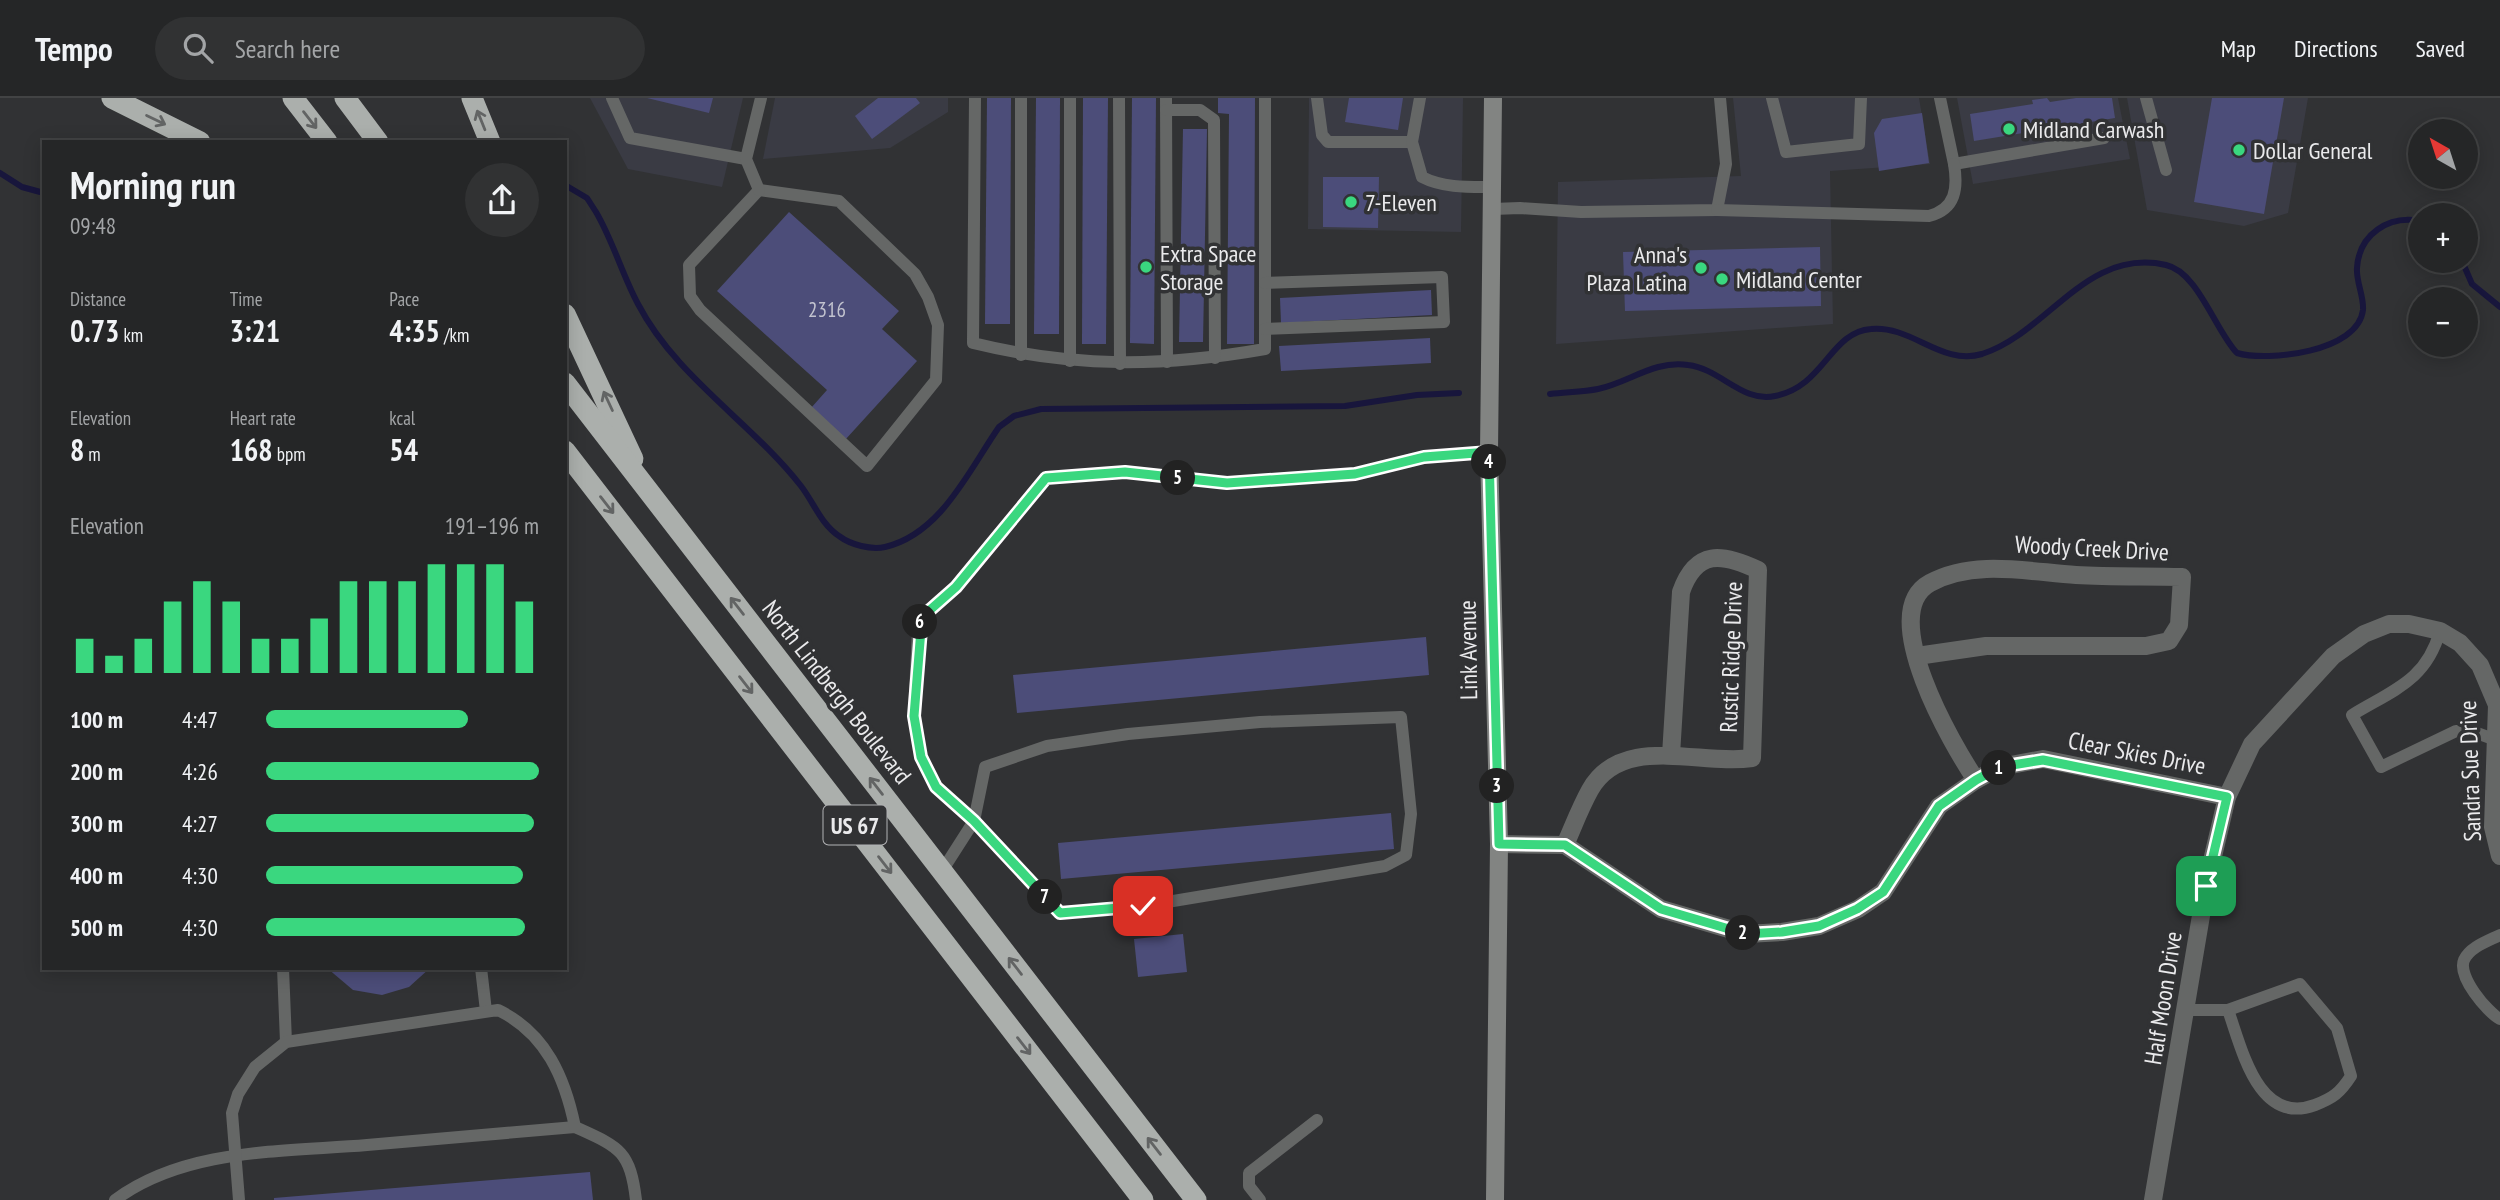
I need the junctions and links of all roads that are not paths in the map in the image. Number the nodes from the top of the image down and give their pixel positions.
1 (112, 98) edge
2 (293, 98) edge
3 (345, 98) edge
4 (472, 98) edge
5 (612, 98) edge
6 (761, 98) edge
7 (975, 98) edge
8 (1021, 98) edge
9 (1070, 98) edge
10 (1119, 98) edge
11 (1265, 98) edge
12 (1317, 98) edge
13 (1420, 98) edge
14 (1493, 98) edge
15 (1720, 98) edge
16 (1772, 98) edge
17 (1861, 98) edge
18 (1940, 98) edge
19 (2146, 98) edge
20 (1166, 104) edge
21 (1200, 104) edge
22 (2104, 138) dead end
23 (196, 140) edge
24 (325, 140) edge
25 (376, 140) edge
26 (489, 140) edge
27 (1412, 142) junction
28 (746, 159) junction
29 (1954, 164) junction
30 (2166, 170) dead end
31 (1492, 187) junction
32 (759, 190) junction
33 (1493, 209) junction
34 (1717, 210) junction
35 (1265, 283) junction
36 (567, 318) edge
37 (1265, 329) junction
38 (1021, 355) junction
39 (1214, 358) junction
40 (1070, 361) junction
41 (1167, 362) junction
42 (1120, 364) junction
43 (567, 386) edge
44 (1489, 452) junction
45 (567, 454) edge
46 (645, 486) junction
47 (2389, 624) joint
48 (2440, 631) junction
49 (1917, 656) junction
50 (2496, 740) junction
51 (1671, 755) junction
52 (1976, 780) junction
53 (2227, 797) junction
54 (974, 821) junction
55 (1499, 844) junction
56 (1565, 845) junction
57 (2500, 856) edge
58 (942, 871) junction
59 (2500, 935) edge
60 (283, 970) edge
61 (481, 970) edge
62 (2187, 1010) junction
63 (2228, 1010) junction
64 (486, 1011) junction
65 (2500, 1019) edge
66 (286, 1042) junction
67 (1317, 1120) dead end
68 (575, 1127) junction
69 (236, 1156) junction
70 (115, 1200) edge
71 (239, 1200) edge
72 (636, 1200) edge
73 (1143, 1200) edge
74 (1196, 1200) edge
75 (1260, 1200) edge
76 (1495, 1200) edge
77 (2153, 1200) edge

1 -> 23 highway
2 -> 24 highway
3 - 25 highway
26 -> 4 highway
5 - 28 lane
6 - 28 lane
7 - 38 lane
8 - 38 lane
9 - 40 lane
10 - 42 lane
11 - 35 lane
12 - 27 lane
13 - 27 lane
14 - 31 street, Link Avenue
15 - 34 lane
16 - 17 lane
18 - 29 lane
19 - 30 lane
20 - 21 lane
20 - 41 lane
21 - 39 lane
22 - 29 lane
27 - 31 lane
28 - 32 lane
29 - 34 lane
31 - 33 street, Link Avenue
32 - 32 lane
33 - 34 lane
33 - 44 street, Link Avenue
35 - 37 lane
35 - 37 lane
46 -> 36 highway
37 - 39 lane
38 - 40 lane
39 - 41 lane
40 - 42 lane
41 - 42 lane
43 - 46 highway, North Lindbergh Boulevard / US 67
44 - 54 lane
44 - 55 street, Link Avenue
45 -> 73 highway, US 67
58 -> 46 highway, North Lindbergh Boulevard / US 67
47 - 48 street, Sandra Sue Drive
47 - 53 street, Half Moon Drive
48 - 50 street, Sandra Sue Drive
48 - 50 lane
49 - 49 street, Woody Creek Drive
49 - 52 street, Woody Creek Drive
50 - 57 street, Sandra Sue Drive
51 - 51 street, Rustic Ridge Drive
51 - 56 street, Rustic Ridge Drive
52 - 53 street, Clear Skies Drive
52 - 56 street, Clear Skies Drive
53 - 62 street, Half Moon Drive
54 - 54 lane
54 - 58 lane
55 - 56 street
55 - 76 street, Link Avenue
74 -> 58 highway, North Lindbergh Boulevard / US 67
59 - 65 lane
60 - 66 lane
61 - 64 lane
62 - 63 lane
62 - 77 street, Half Moon Drive
63 - 63 lane
64 - 66 lane
64 - 68 lane
66 - 69 lane
67 - 75 lane
68 - 69 lane
68 - 72 lane
69 - 70 lane
69 - 71 lane

